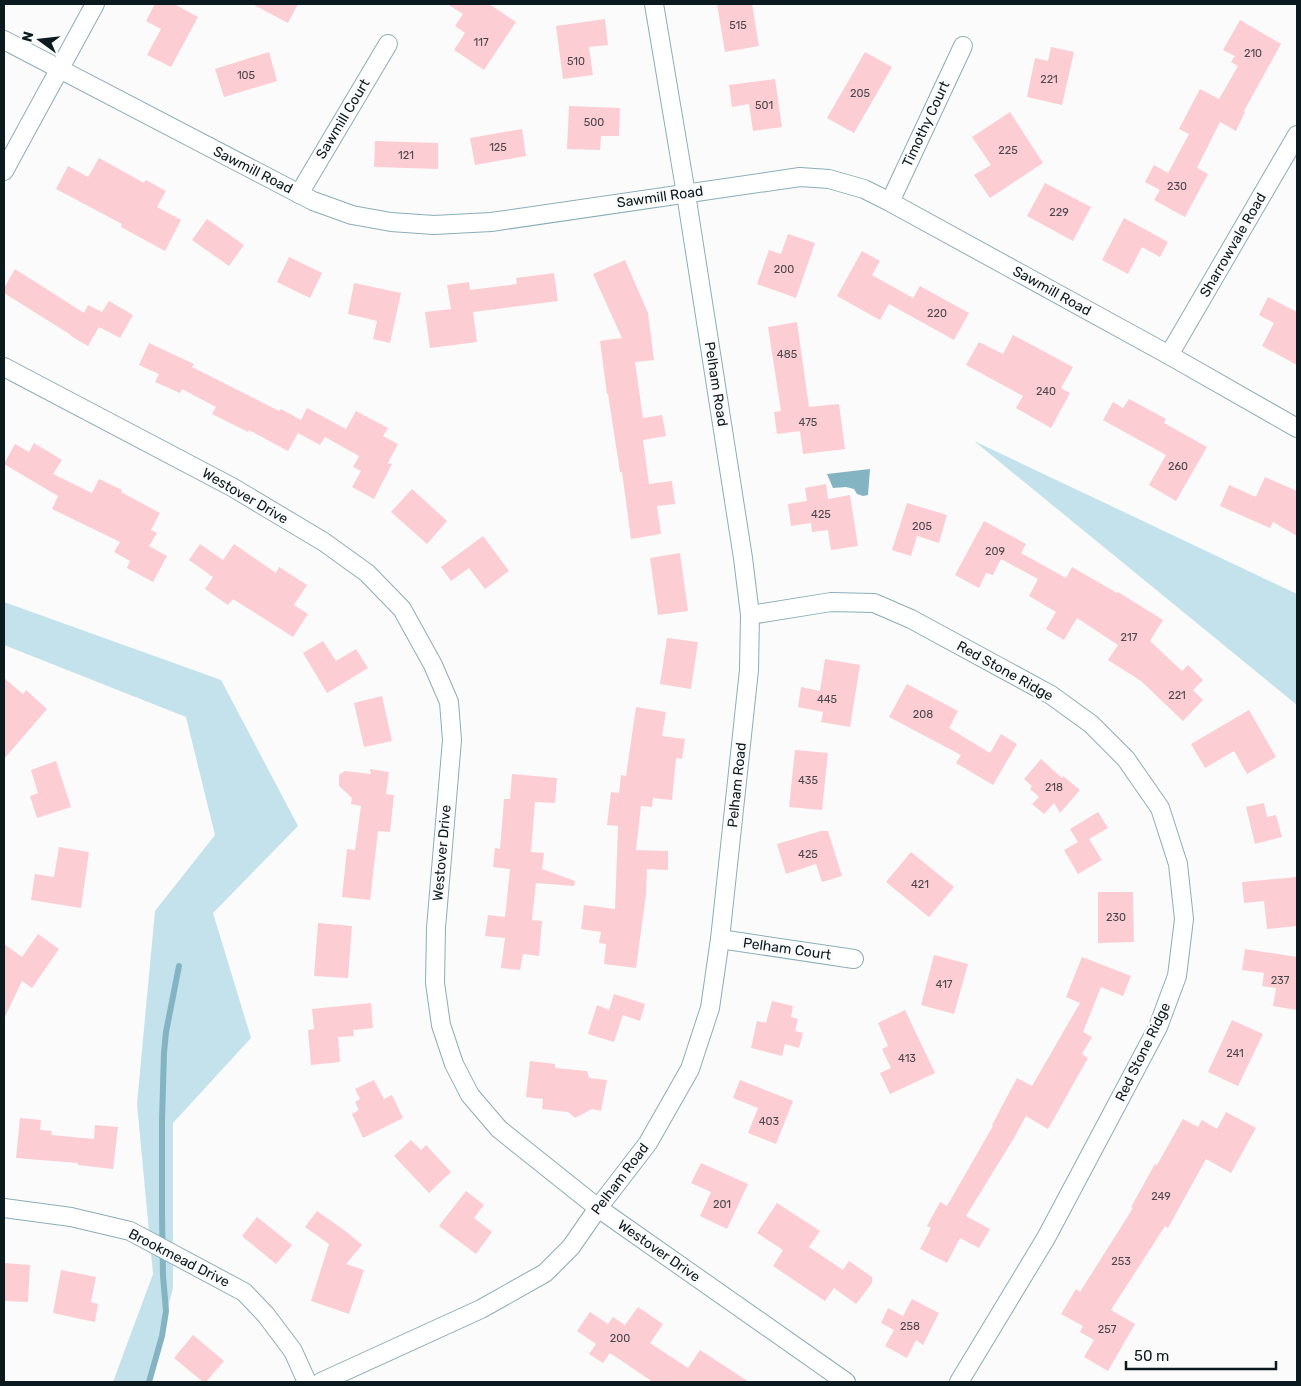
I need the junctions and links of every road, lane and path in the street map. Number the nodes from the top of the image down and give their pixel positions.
1 (95, 4) edge
2 (654, 4) edge
3 (4, 40) edge
4 (388, 44) dead end
5 (963, 46) dead end
6 (59, 69) junction
7 (1297, 136) edge
8 (4, 171) edge
9 (299, 194) junction
10 (686, 194) junction
11 (890, 202) junction
12 (1169, 355) junction
13 (4, 367) edge
14 (1297, 428) edge
15 (750, 615) junction
16 (720, 939) junction
17 (854, 959) dead end
18 (4, 1208) edge
19 (598, 1208) junction
20 (308, 1382) edge
21 (321, 1382) edge
22 (846, 1382) edge
23 (960, 1382) edge

1 - 6 street
2 - 10 street, Pelham Road
3 - 6 street, Sawmill Road
4 - 9 street, Sawmill Court
5 - 11 street, Timothy Court
6 - 8 street
6 - 9 street, Sawmill Road
7 - 12 street, Sharrowvale Road
9 - 10 street, Sawmill Road
10 - 11 street, Sawmill Road
10 - 15 street, Pelham Road
11 - 12 street, Sawmill Road
12 - 14 street, Sawmill Road
13 - 19 street, Westover Drive
15 - 16 street, Pelham Road
15 - 23 street, Red Stone Ridge
16 - 17 street, Pelham Court
16 - 19 street, Pelham Road
18 - 20 street, Brookmead Drive
19 - 21 street, Pelham Road
19 - 22 street, Westover Drive

